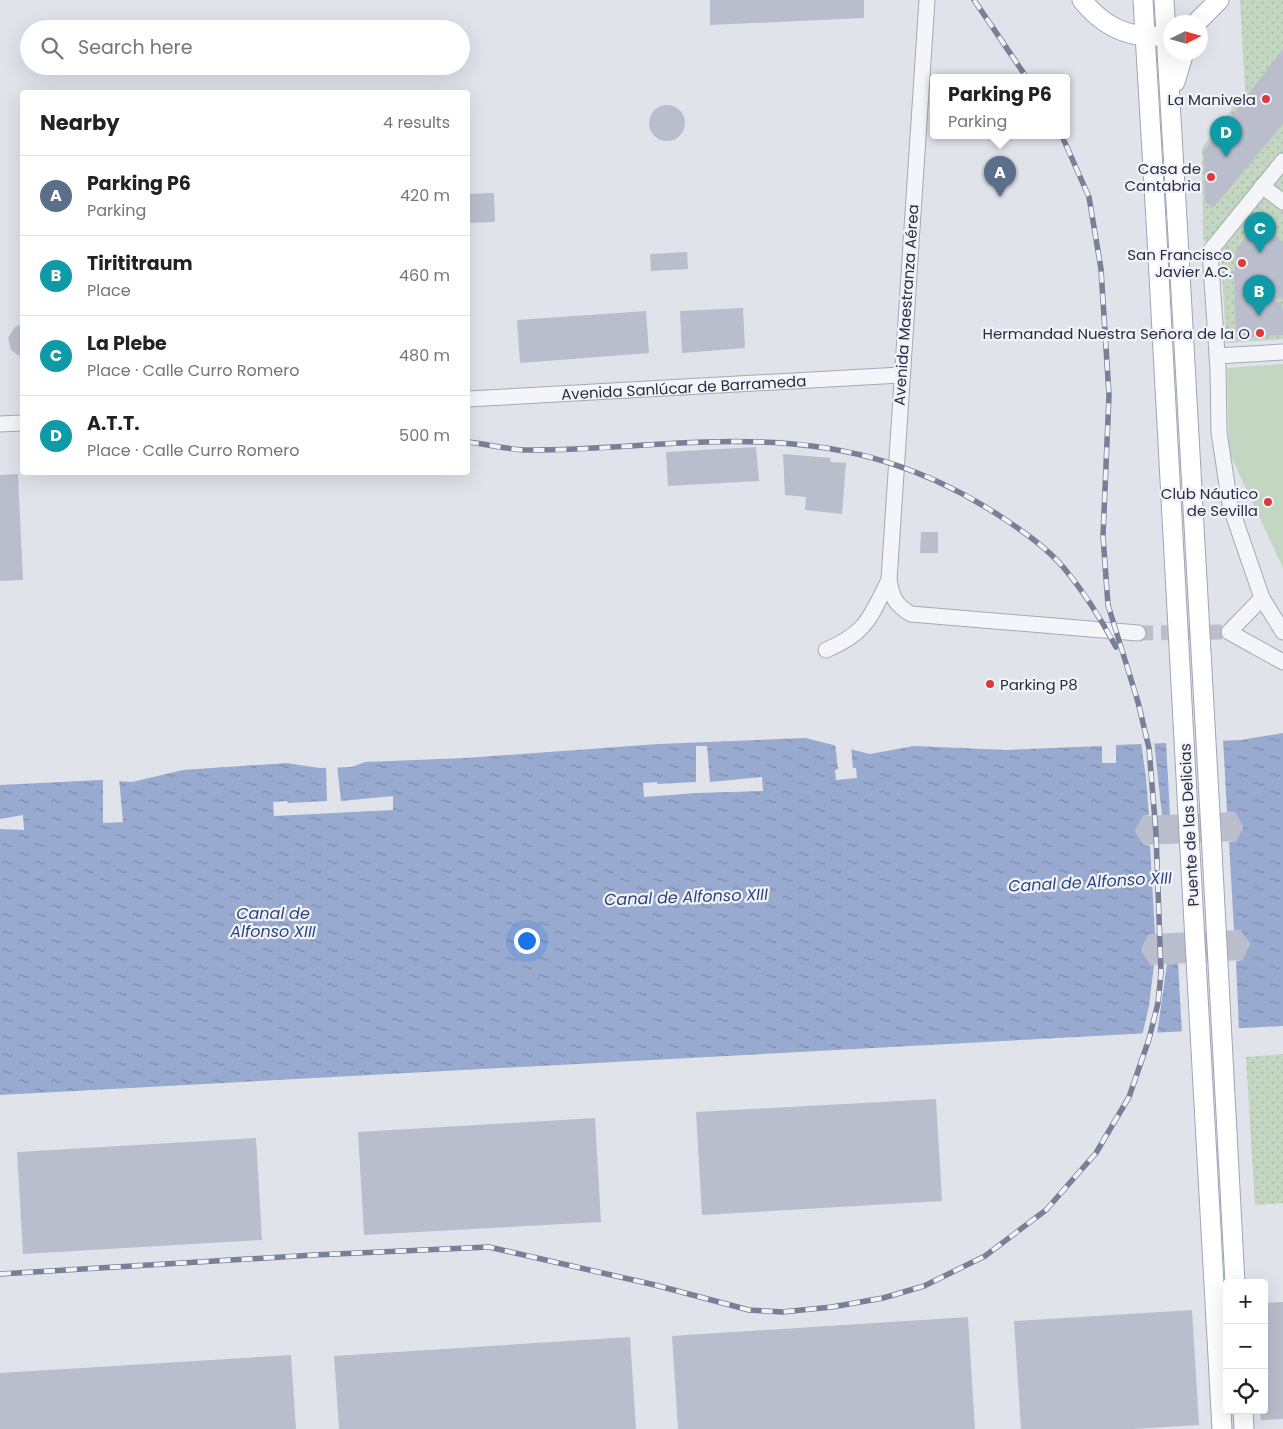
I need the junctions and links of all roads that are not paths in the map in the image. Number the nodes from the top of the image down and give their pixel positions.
1 (927, 0) edge
2 (1082, 0) edge
3 (1143, 0) edge
4 (1164, 0) edge
5 (1234, 0) edge
6 (1217, 4) edge
7 (1166, 15) edge
8 (1205, 15) edge
9 (1121, 32) junction
10 (1163, 35) edge
11 (1145, 37) junction
12 (1170, 60) edge
13 (1182, 60) edge
14 (1148, 87) junction
15 (1172, 98) junction
16 (1283, 160) edge
17 (1262, 186) junction
18 (1283, 202) edge
19 (1283, 352) edge
20 (1217, 356) junction
21 (902, 375) junction
22 (470, 399) edge
23 (20, 423) edge
24 (0, 424) edge
25 (889, 580) junction
26 (1262, 598) junction
27 (1283, 632) edge
28 (1138, 633) tunnel mouth
29 (826, 650) dead end
30 (1283, 662) edge
31 (1235, 1279) edge
32 (1243, 1414) edge
33 (1222, 1429) edge
34 (1244, 1429) edge

1 - 21 street, Avenida Maestranza Aérea
2 - 9 main road
3 - 11 main road, Puente de las Delicias
4 - 7 main road
5 - 6 main road
6 - 8 main road
9 - 11 main road
9 - 14 main road
10 - 11 main road
11 - 14 main road, Puente de las Delicias
12 - 15 main road
13 - 15 main road
14 - 33 main road, Puente de las Delicias, bridge
15 - 31 main road, Puente de las Delicias, bridge
16 - 17 street
17 - 18 street
17 - 20 street
19 - 20 street
20 - 26 street
21 - 22 street, Avenida Sanlúcar de Barrameda
21 - 25 street, Avenida Maestranza Aérea
23 - 24 street
25 - 28 street, Avenida Maestranza Aérea
25 - 29 street
26 - 27 street
26 - 30 street
32 - 34 main road

